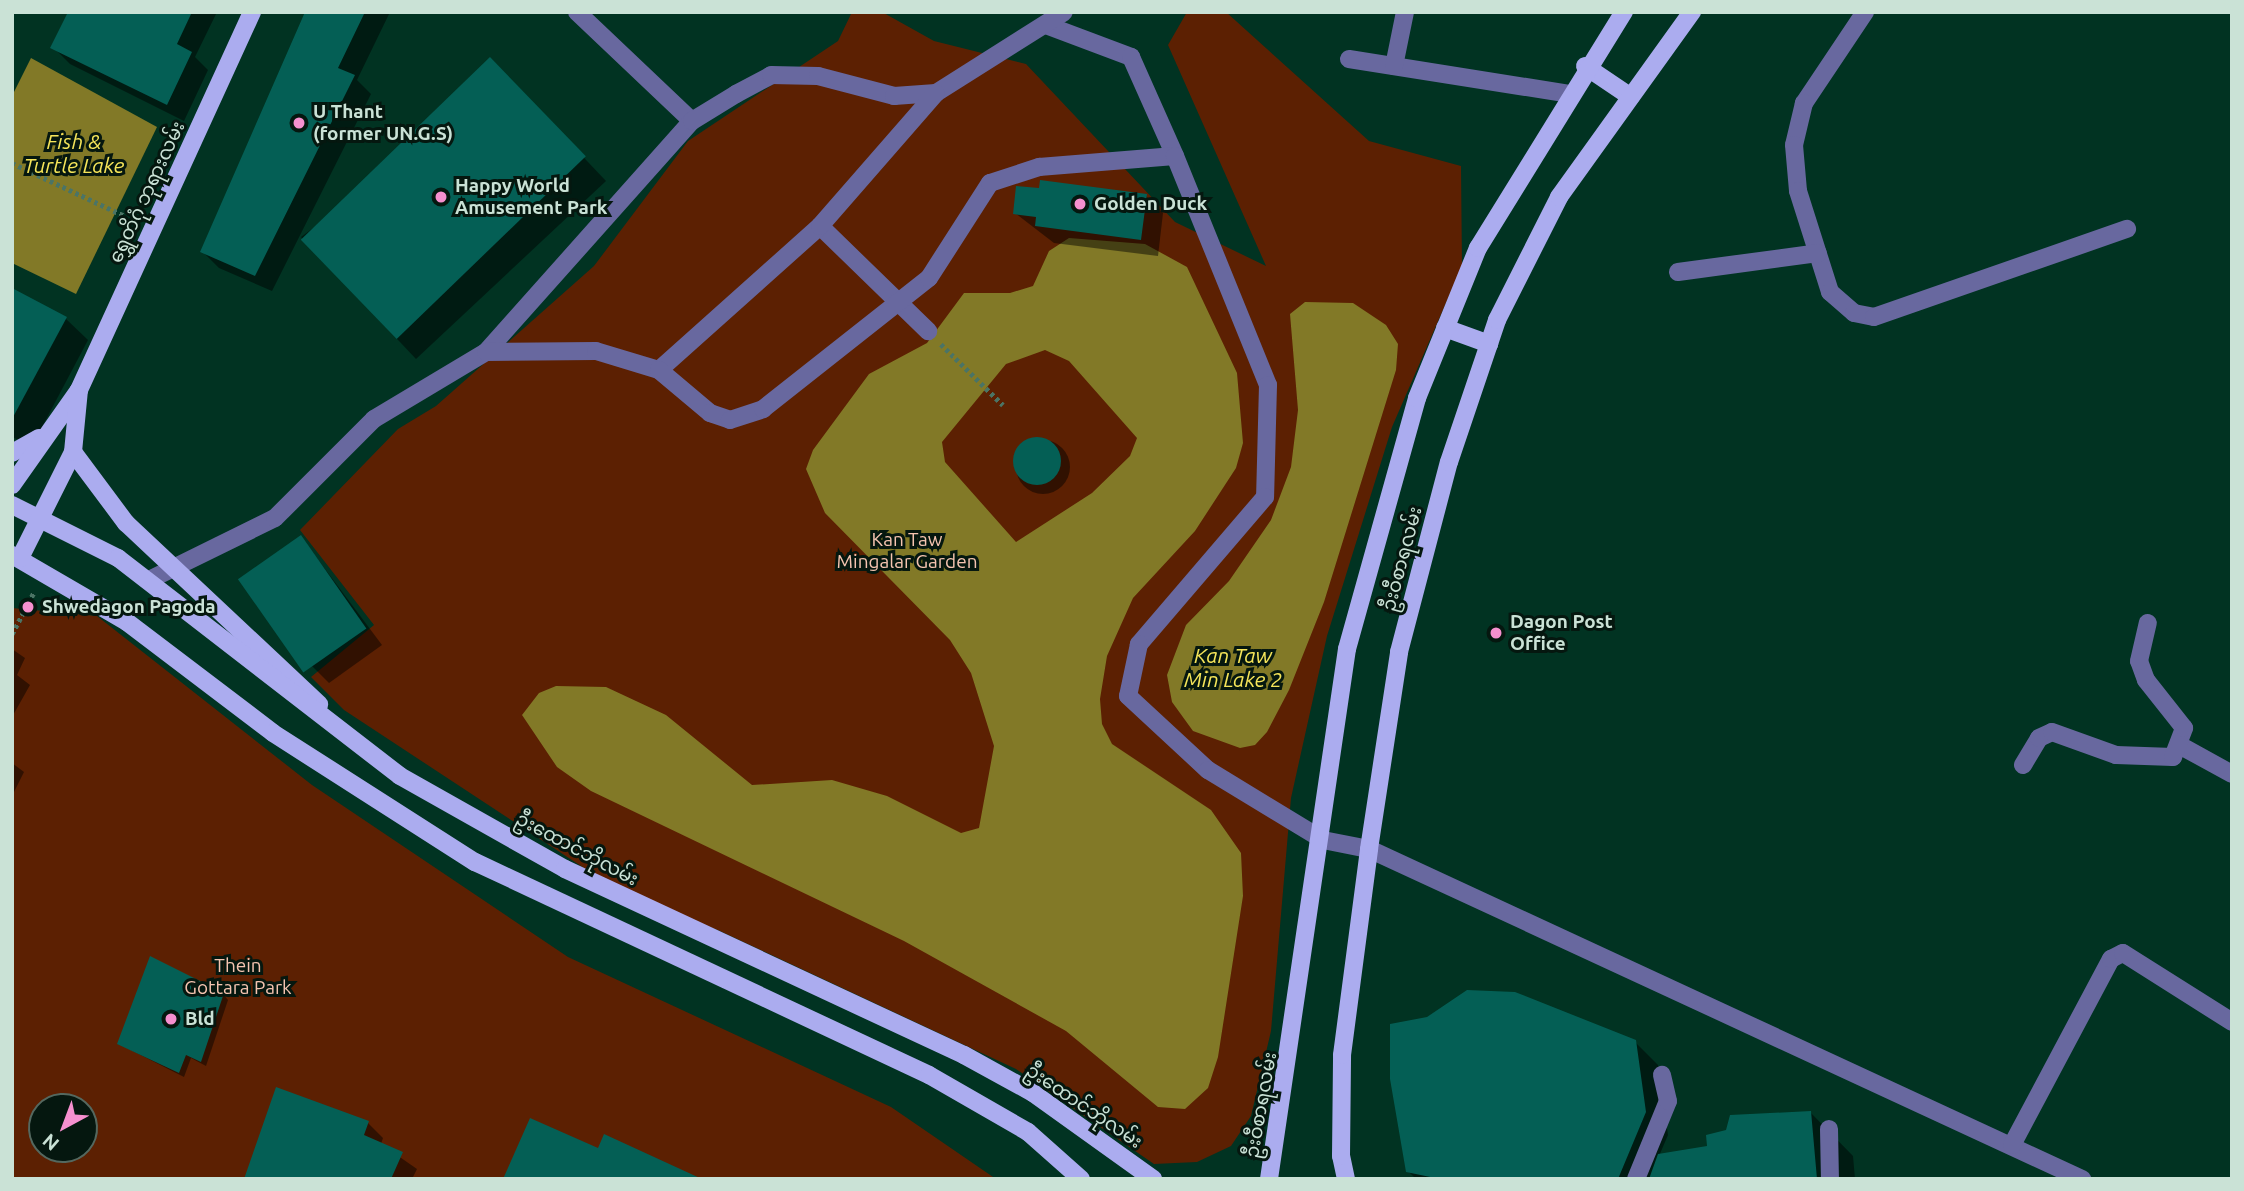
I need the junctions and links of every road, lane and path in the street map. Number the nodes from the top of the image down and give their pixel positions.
1 (253, 12) edge
2 (577, 12) edge
3 (1064, 12) edge
4 (1405, 12) edge
5 (1624, 12) edge
6 (1692, 12) edge
7 (1866, 12) edge
8 (1046, 25) junction
9 (1349, 60) dead end
10 (1394, 66) junction
11 (1586, 66) junction
12 (936, 93) junction
13 (1569, 94) junction
14 (1630, 97) junction
15 (692, 121) junction
16 (1175, 156) junction
17 (12, 163) edge
18 (123, 215) dead end
19 (820, 226) junction
20 (2127, 229) dead end
21 (1818, 253) junction
22 (1678, 272) dead end
23 (900, 303) junction
24 (1446, 328) junction
25 (928, 331) joint
26 (1489, 344) junction
27 (486, 352) junction
28 (659, 370) junction
29 (79, 390) junction
30 (1003, 405) dead end
31 (42, 436) junction
32 (73, 452) junction
33 (12, 453) edge
34 (12, 485) edge
35 (12, 505) edge
36 (43, 520) junction
37 (15, 558) edge
38 (175, 571) junction
39 (149, 580) junction
40 (33, 593) dead end
41 (2148, 623) dead end
42 (12, 634) edge
43 (2181, 747) junction
44 (2024, 765) dead end
45 (2232, 774) edge
46 (400, 776) junction
47 (1324, 840) junction
48 (1368, 849) junction
49 (2232, 1022) edge
50 (1662, 1075) dead end
51 (1829, 1129) dead end
52 (2012, 1145) junction
53 (1081, 1179) edge
54 (1153, 1179) edge
55 (1269, 1179) edge
56 (1346, 1179) edge
57 (1636, 1179) edge
58 (1830, 1179) edge
59 (2082, 1179) edge

1 - 29 main road, ရွှေတိဂုံ ဘုရားလမ်း
2 - 15 street
3 - 8 street
4 - 10 street
5 - 11 main road, ဦးဝီစာရလမ်း
6 - 14 main road, ဦးဝီစာရလမ်း
7 - 21 street
8 - 12 street
8 - 16 street
9 - 10 street
10 - 13 street
11 - 13 main road, ဦးဝီစာရလမ်း
11 - 14 main road
12 - 15 street
12 - 19 street
13 - 24 main road, ဦးဝီစာရလမ်း
14 - 26 main road, ဦးဝီစာရလမ်း
15 - 27 street
16 - 23 street
16 - 47 street
17 - 18 path
19 - 23 street
19 - 28 street
20 - 21 street
21 - 22 street
23 - 25 street
23 - 28 street
24 - 26 main road
24 - 47 main road, ဦးဝီစာရလမ်း
25 - 30 path
26 - 48 main road, ဦးဝီစာရလမ်း
27 - 28 street
27 - 38 street
29 - 31 main road, ရွှေတိဂုံ ဘုရားလမ်း
29 - 32 main road, ရွှေတိဂုံ ဘုရားလမ်း
31 - 33 main road
31 - 34 main road, ရွှေတိဂုံ ဘုရားလမ်း
32 - 36 main road, ရွှေတိဂုံ ဘုရားလမ်း
32 - 38 main road
35 - 36 main road, ဦးထောင်ဘိုလမ်း
36 - 37 main road, ရွှေတိဂုံ ဘုရားလမ်း
36 - 39 main road, ဦးထောင်ဘိုလမ်း
37 - 53 main road
38 - 39 street
38 - 46 main road
39 - 46 main road, ဦးထောင်ဘိုလမ်း
40 - 42 path
41 - 43 street
43 - 44 street
43 - 45 street
46 - 54 main road, ဦးထောင်ဘိုလမ်း
47 - 48 street
47 - 55 main road, ဦးဝီစာရလမ်း
48 - 52 street
48 - 56 main road, ဦးဝီစာရလမ်း
49 - 52 street
50 - 57 street
51 - 58 street
52 - 59 street

